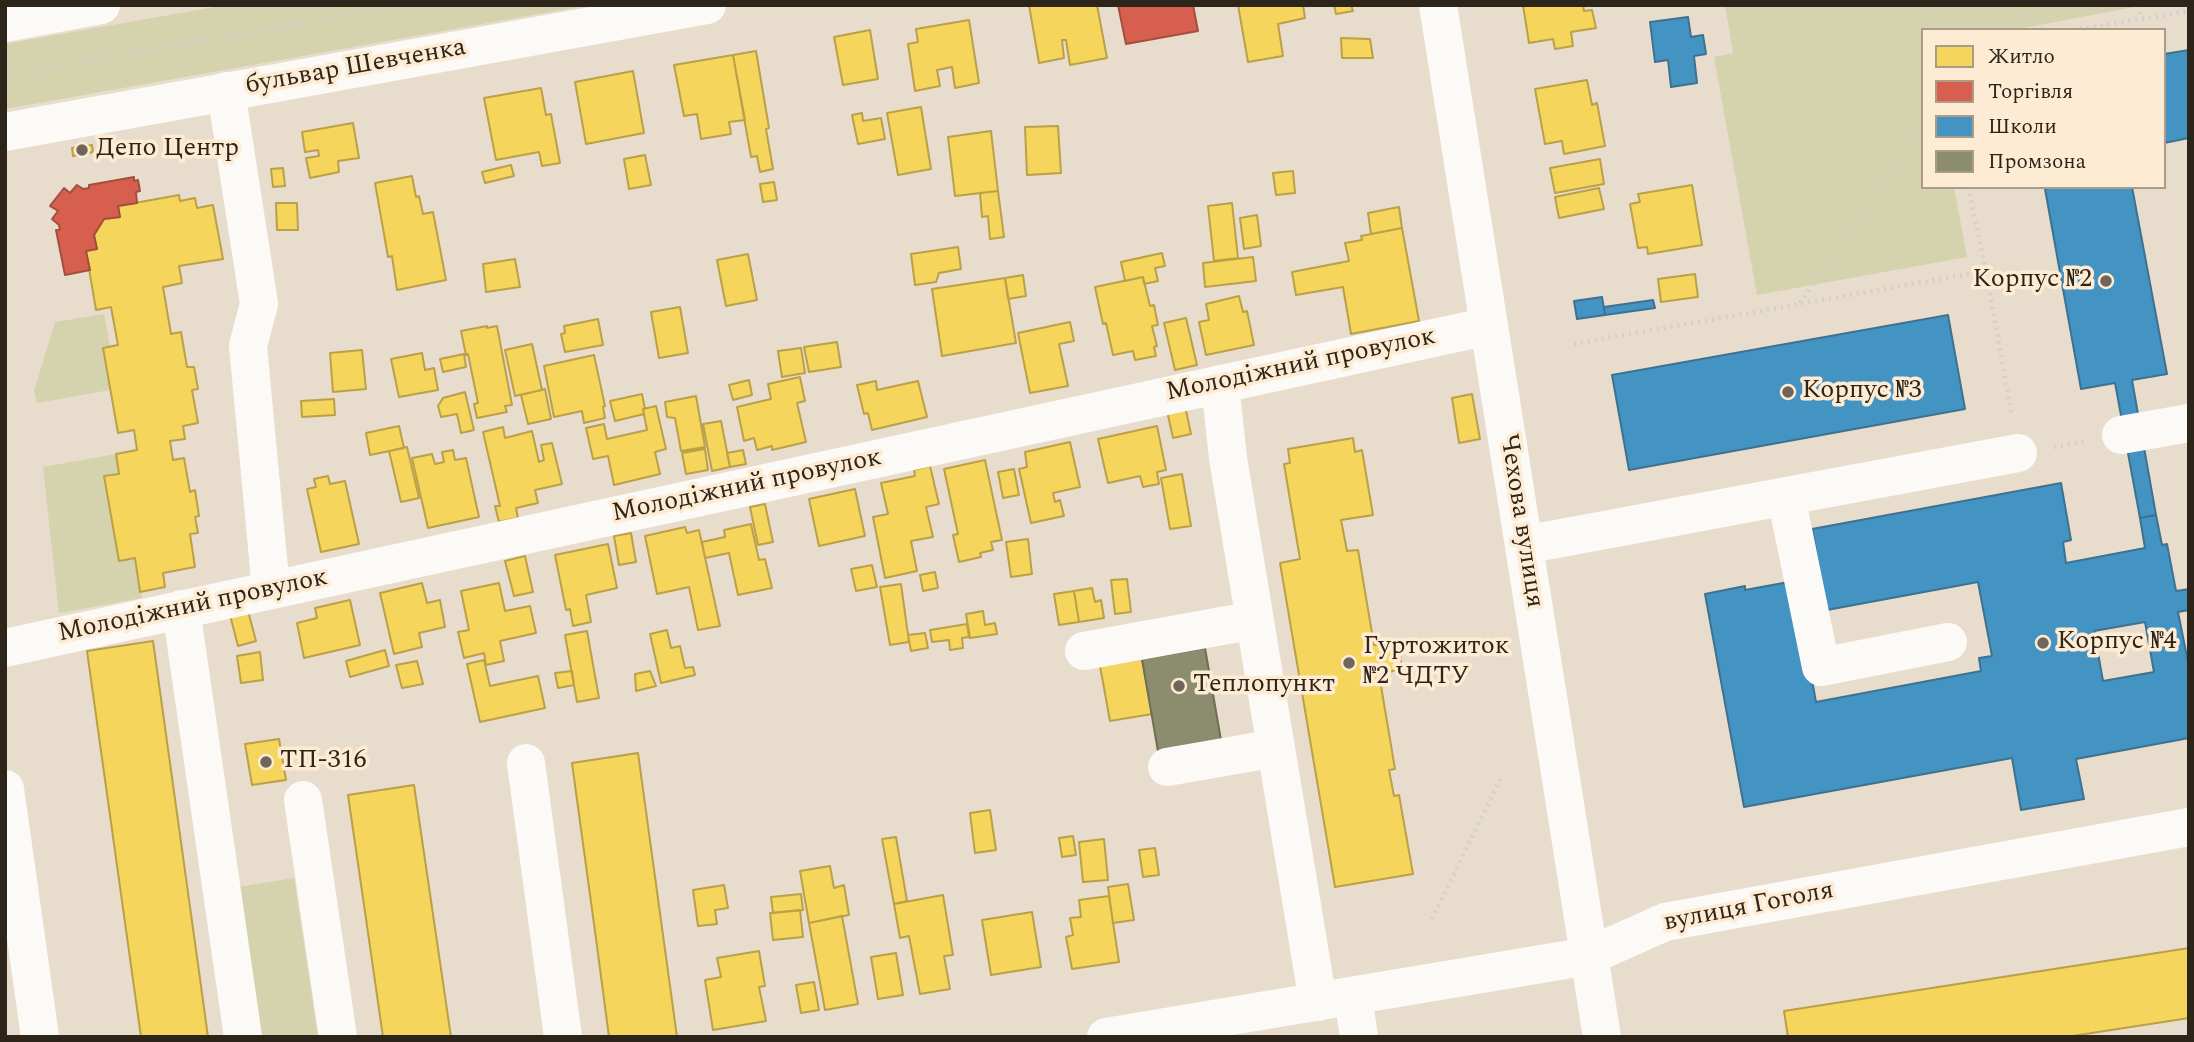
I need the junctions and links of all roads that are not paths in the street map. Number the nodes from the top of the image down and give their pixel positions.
1 (101, 5) edge
2 (707, 5) edge
3 (1438, 5) edge
4 (5, 23) edge
5 (226, 91) junction
6 (5, 132) edge
7 (1489, 326) junction
8 (1220, 384) junction
9 (2189, 423) edge
10 (2121, 435) road end
11 (2018, 453) road end
12 (1786, 496) junction
13 (1524, 545) junction
14 (271, 590) junction
15 (181, 609) junction
16 (1255, 620) junction
17 (1948, 642) dead end
18 (5, 648) edge
19 (1084, 651) dead end
20 (1276, 748) junction
21 (526, 763) dead end
22 (1167, 767) dead end
23 (5, 789) edge
24 (303, 800) dead end
25 (2189, 827) edge
26 (1589, 956) junction
27 (1336, 999) junction
28 (1254, 1025) edge
29 (40, 1037) edge
30 (243, 1037) edge
31 (338, 1037) edge
32 (563, 1037) edge
33 (1106, 1037) edge
34 (1359, 1037) edge
35 (1602, 1037) edge

1 - 4 street
2 - 5 street, бульвар Шевченка
3 - 7 street, Чехова вулиця
5 - 6 street, бульвар Шевченка
5 - 14 street
7 - 8 street, Молодіжний провулок
7 - 13 street, Чехова вулиця
8 - 14 street, Молодіжний провулок
8 - 16 street
9 - 10 street
11 - 12 street
12 - 13 street
12 - 17 street
13 - 26 street, Чехова вулиця
14 - 15 street, Молодіжний провулок
15 - 18 street, Молодіжний провулок
15 - 30 street
16 - 19 street
16 - 20 street
20 - 22 street
20 - 27 street
21 - 32 street
23 - 29 street
24 - 31 street
25 - 26 street, вулиця Гоголя
26 - 27 street, вулиця Гоголя
26 - 35 street, Чехова вулиця
27 - 28 street, вулиця Гоголя
27 - 34 street
28 - 33 street, вулиця Гоголя

